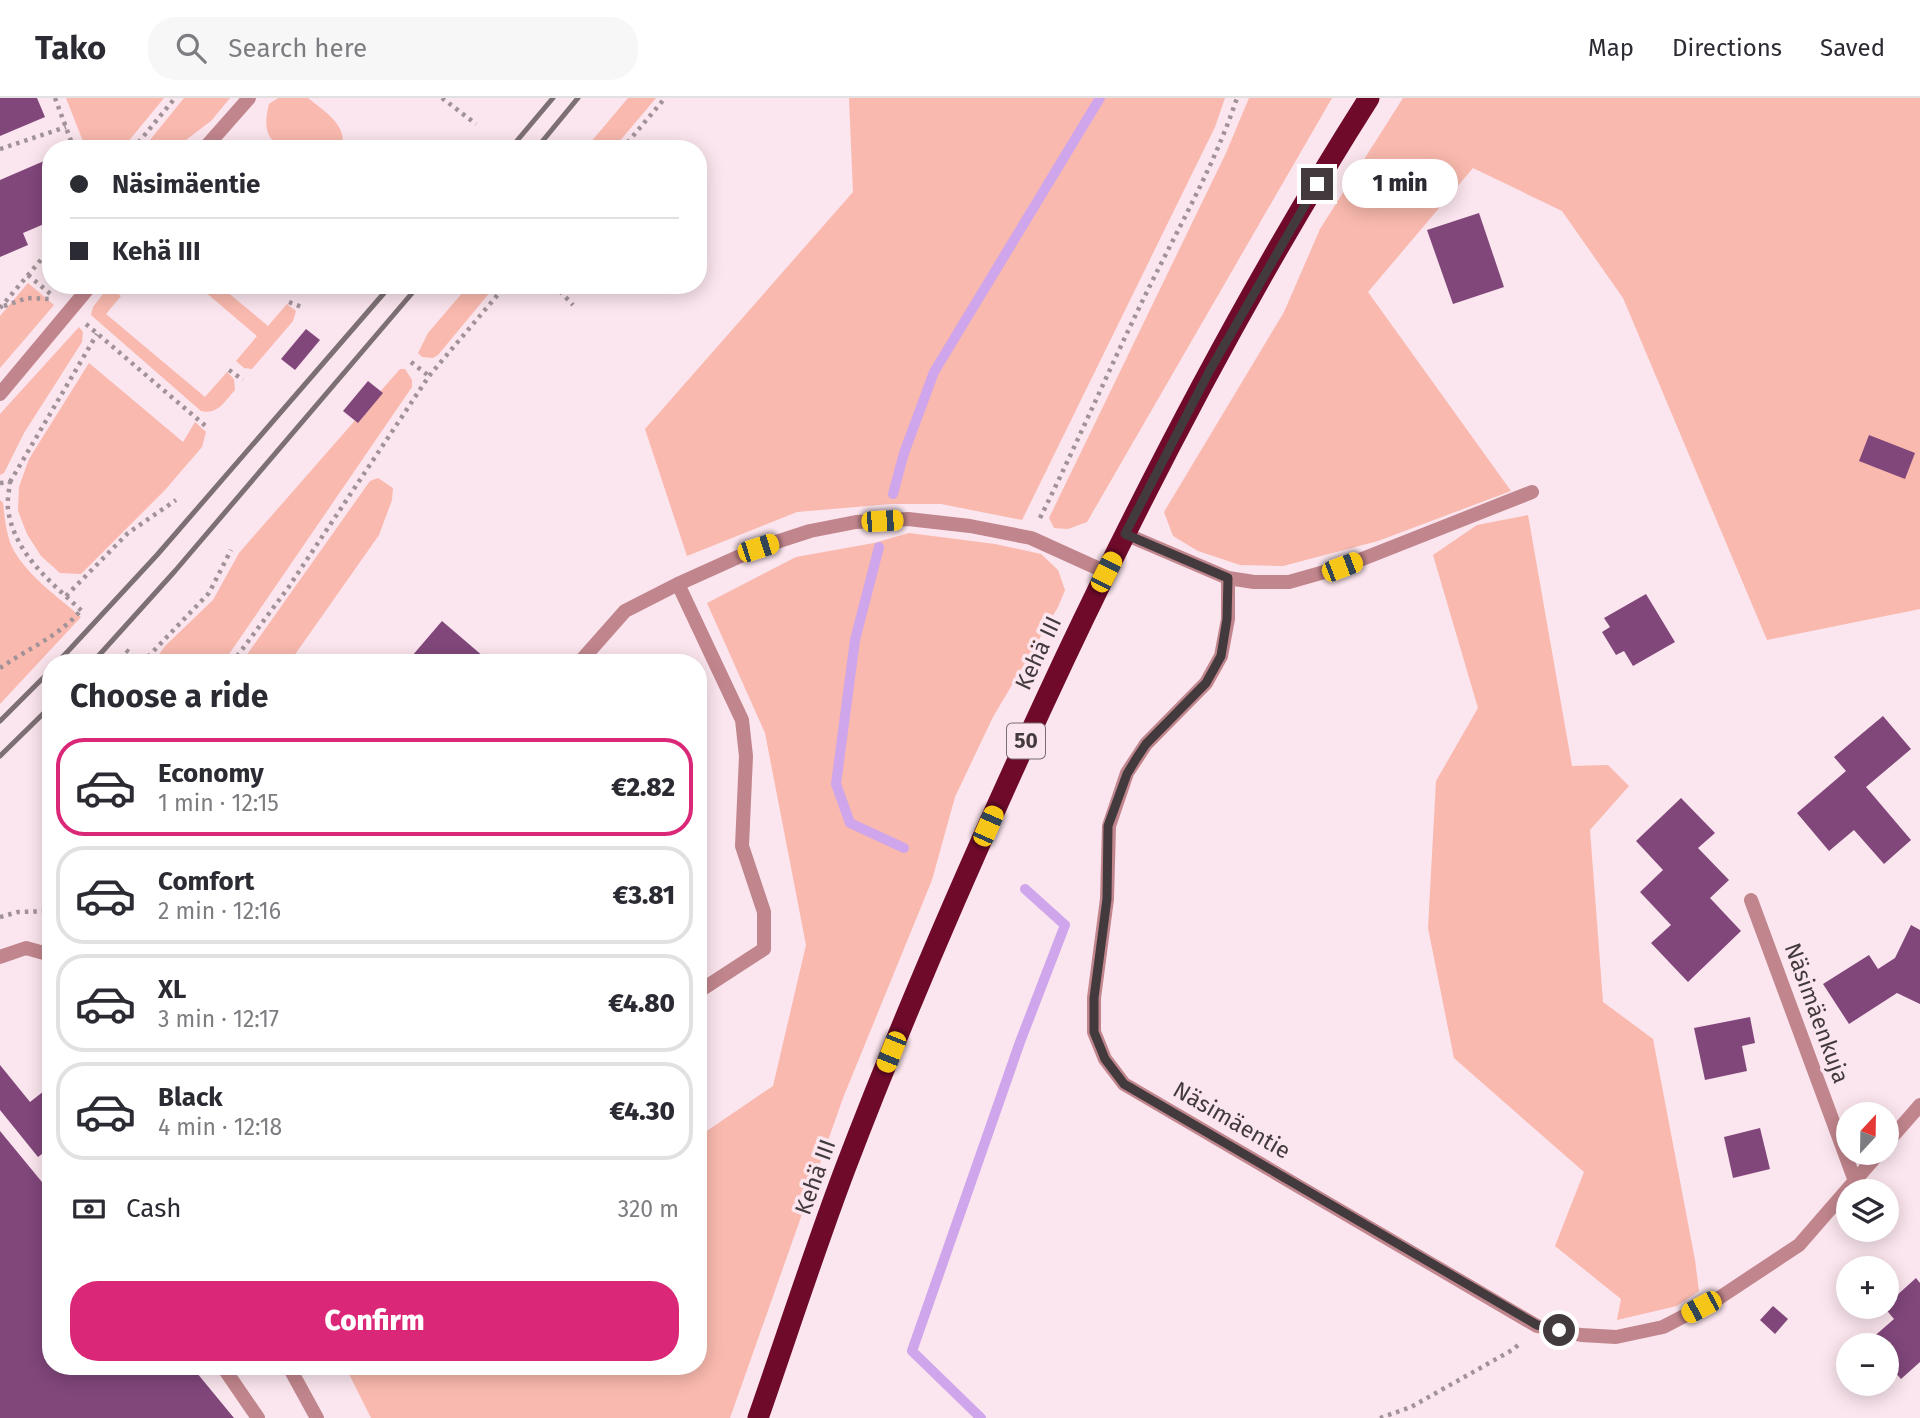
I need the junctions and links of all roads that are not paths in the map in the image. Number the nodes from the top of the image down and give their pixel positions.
1 (249, 98) edge
2 (1369, 98) edge
3 (212, 140) edge
4 (83, 294) edge
5 (0, 394) edge
6 (1532, 492) dead end
7 (1125, 534) junction
8 (1106, 572) junction
9 (1228, 578) junction
10 (678, 583) junction
11 (587, 654) edge
12 (1751, 900) dead end
13 (42, 952) edge
14 (0, 957) edge
15 (707, 986) edge
16 (1920, 1105) edge
17 (1899, 1129) edge
18 (1854, 1179) edge
19 (1836, 1203) edge
20 (228, 1375) edge
21 (293, 1375) edge
22 (258, 1418) edge
23 (317, 1418) edge
24 (758, 1418) edge

1 - 3 street
2 - 7 highway, Kehä III / 50
4 - 5 street
6 - 9 street
7 - 8 highway, Kehä III / 50
7 - 9 street
8 - 10 street
8 - 24 highway, Kehä III / 50
9 - 19 street, Näsimäentie
10 - 11 street
10 - 15 street
12 - 18 street, Näsimäenkuja
13 - 14 street
16 - 17 street
20 - 22 street
21 - 23 street

